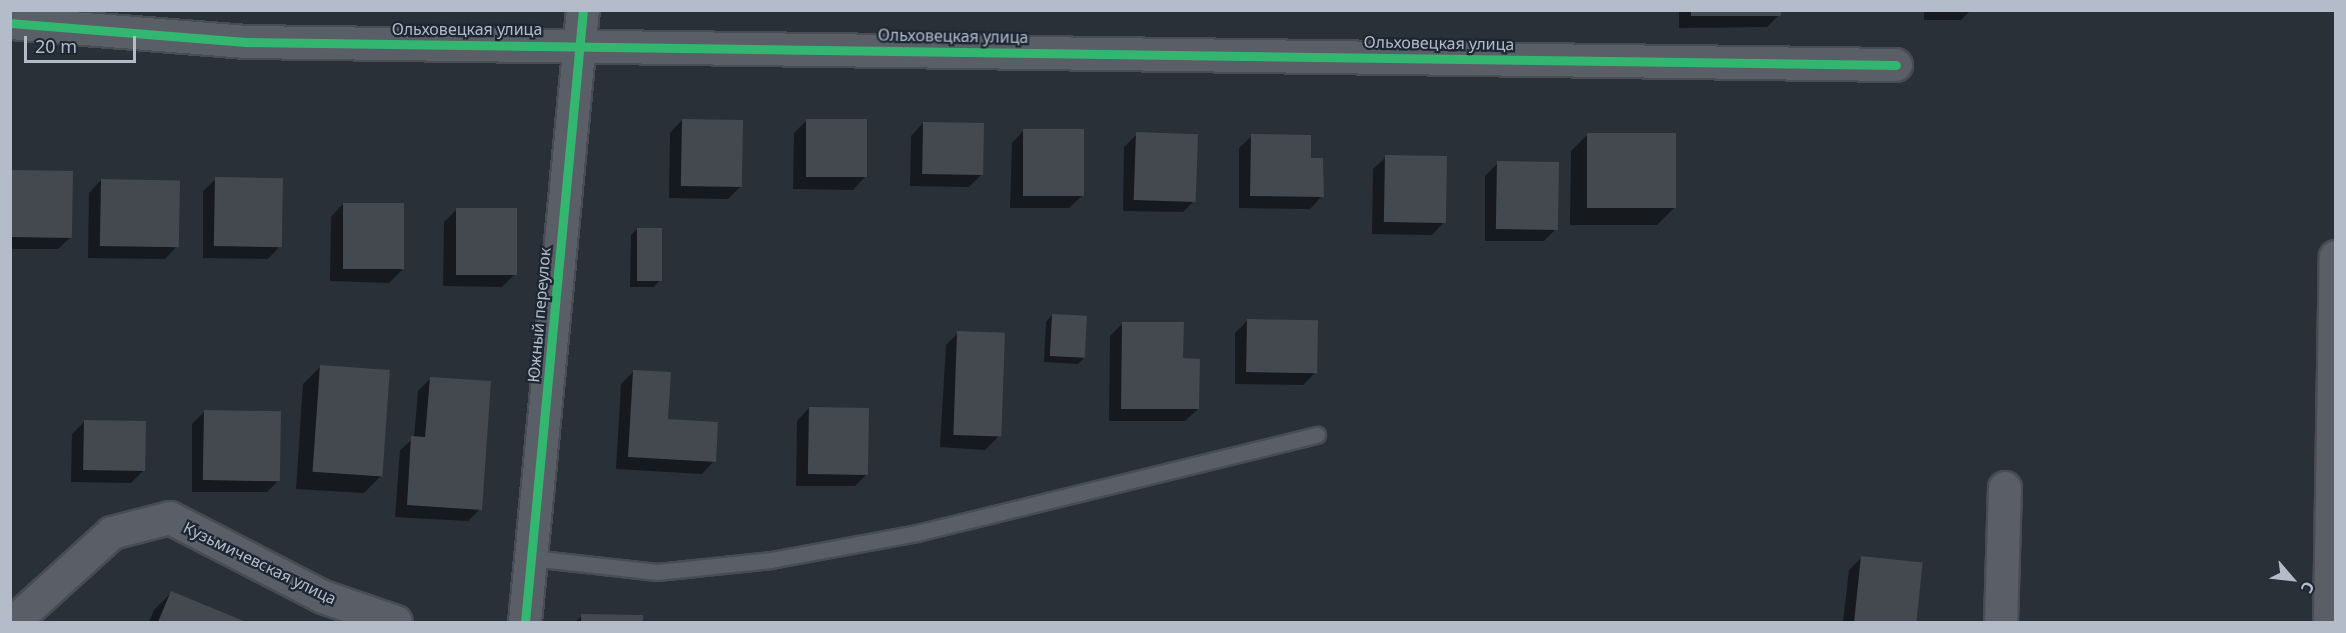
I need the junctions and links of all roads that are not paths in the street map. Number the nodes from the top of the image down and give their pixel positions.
1 (583, 10) edge
2 (10, 23) edge
3 (580, 45) junction
4 (1896, 65) dead end
5 (2336, 257) edge
6 (1317, 435) dead end
7 (2006, 488) dead end
8 (531, 558) junction
9 (14, 622) edge
10 (396, 622) edge
11 (524, 622) edge
12 (2001, 622) edge
13 (2330, 622) edge

1 - 3 street, Южный переулок
2 - 3 street, Ольховецкая улица
3 - 4 street, Ольховецкая улица
3 - 8 street, Южный переулок
5 - 13 street
6 - 8 lane
7 - 12 street
8 - 11 street, Южный переулок
9 - 10 street, Кузьмичевская улица

